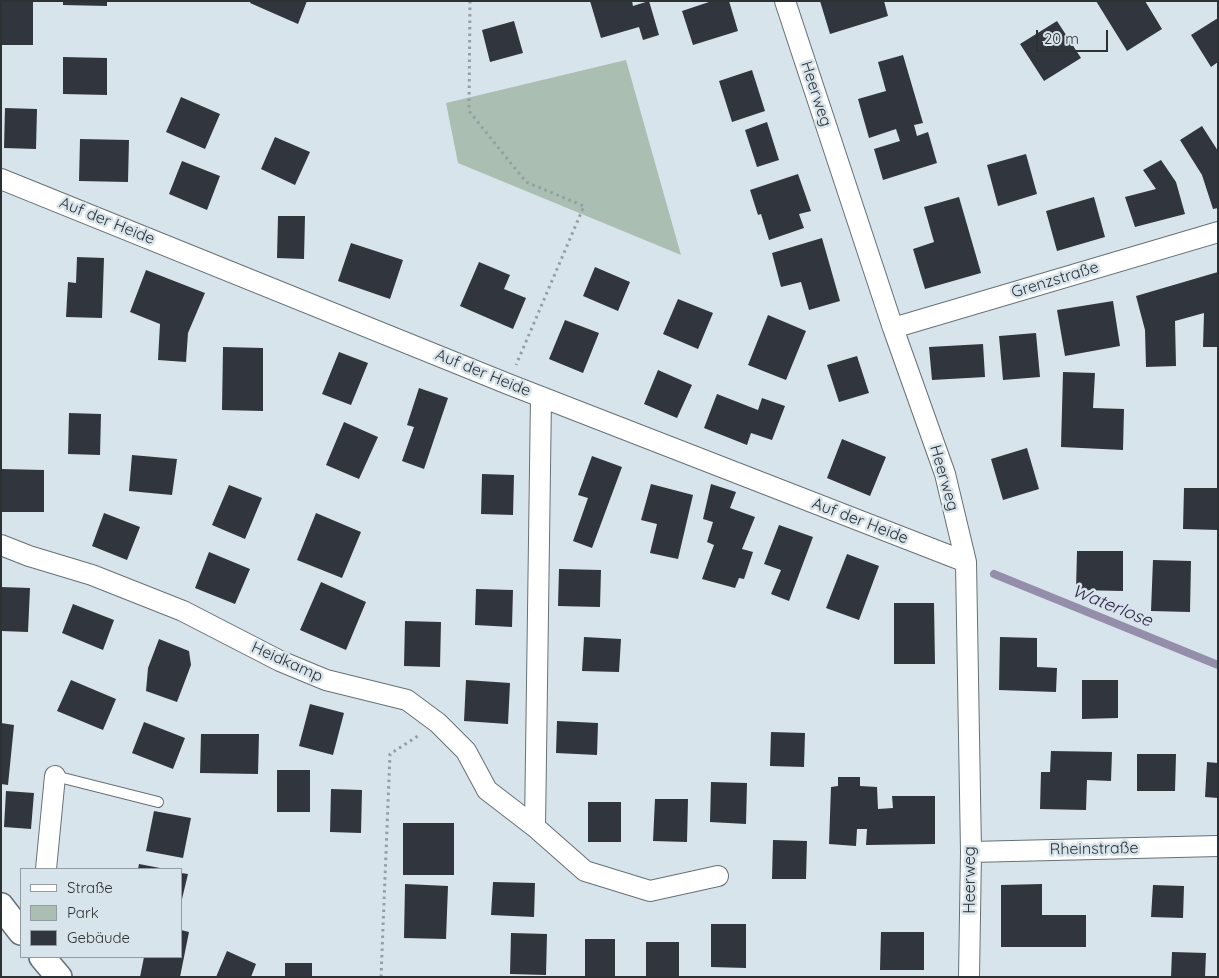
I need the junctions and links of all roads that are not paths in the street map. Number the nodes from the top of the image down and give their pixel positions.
1 (785, 1) edge
2 (1, 179) edge
3 (1218, 232) edge
4 (893, 328) junction
5 (540, 396) junction
6 (1, 545) edge
7 (966, 562) junction
8 (55, 776) joint
9 (158, 802) dead end
10 (535, 827) junction
11 (1218, 846) edge
12 (970, 852) junction
13 (46, 868) edge
14 (718, 876) dead end
15 (1, 906) edge
16 (20, 931) edge
17 (43, 958) edge
18 (59, 977) edge
19 (969, 977) edge

1 - 4 street, Heerweg
2 - 5 street, Auf der Heide
3 - 4 street, Grenzstraße
4 - 7 street, Heerweg
5 - 7 street, Auf der Heide
5 - 10 street
6 - 10 street, Heidkamp
7 - 12 street, Heerweg
8 - 9 lane
8 - 13 street
10 - 14 street, Heidkamp
11 - 12 street, Rheinstraße
12 - 19 street, Heerweg
15 - 16 street
17 - 18 street

